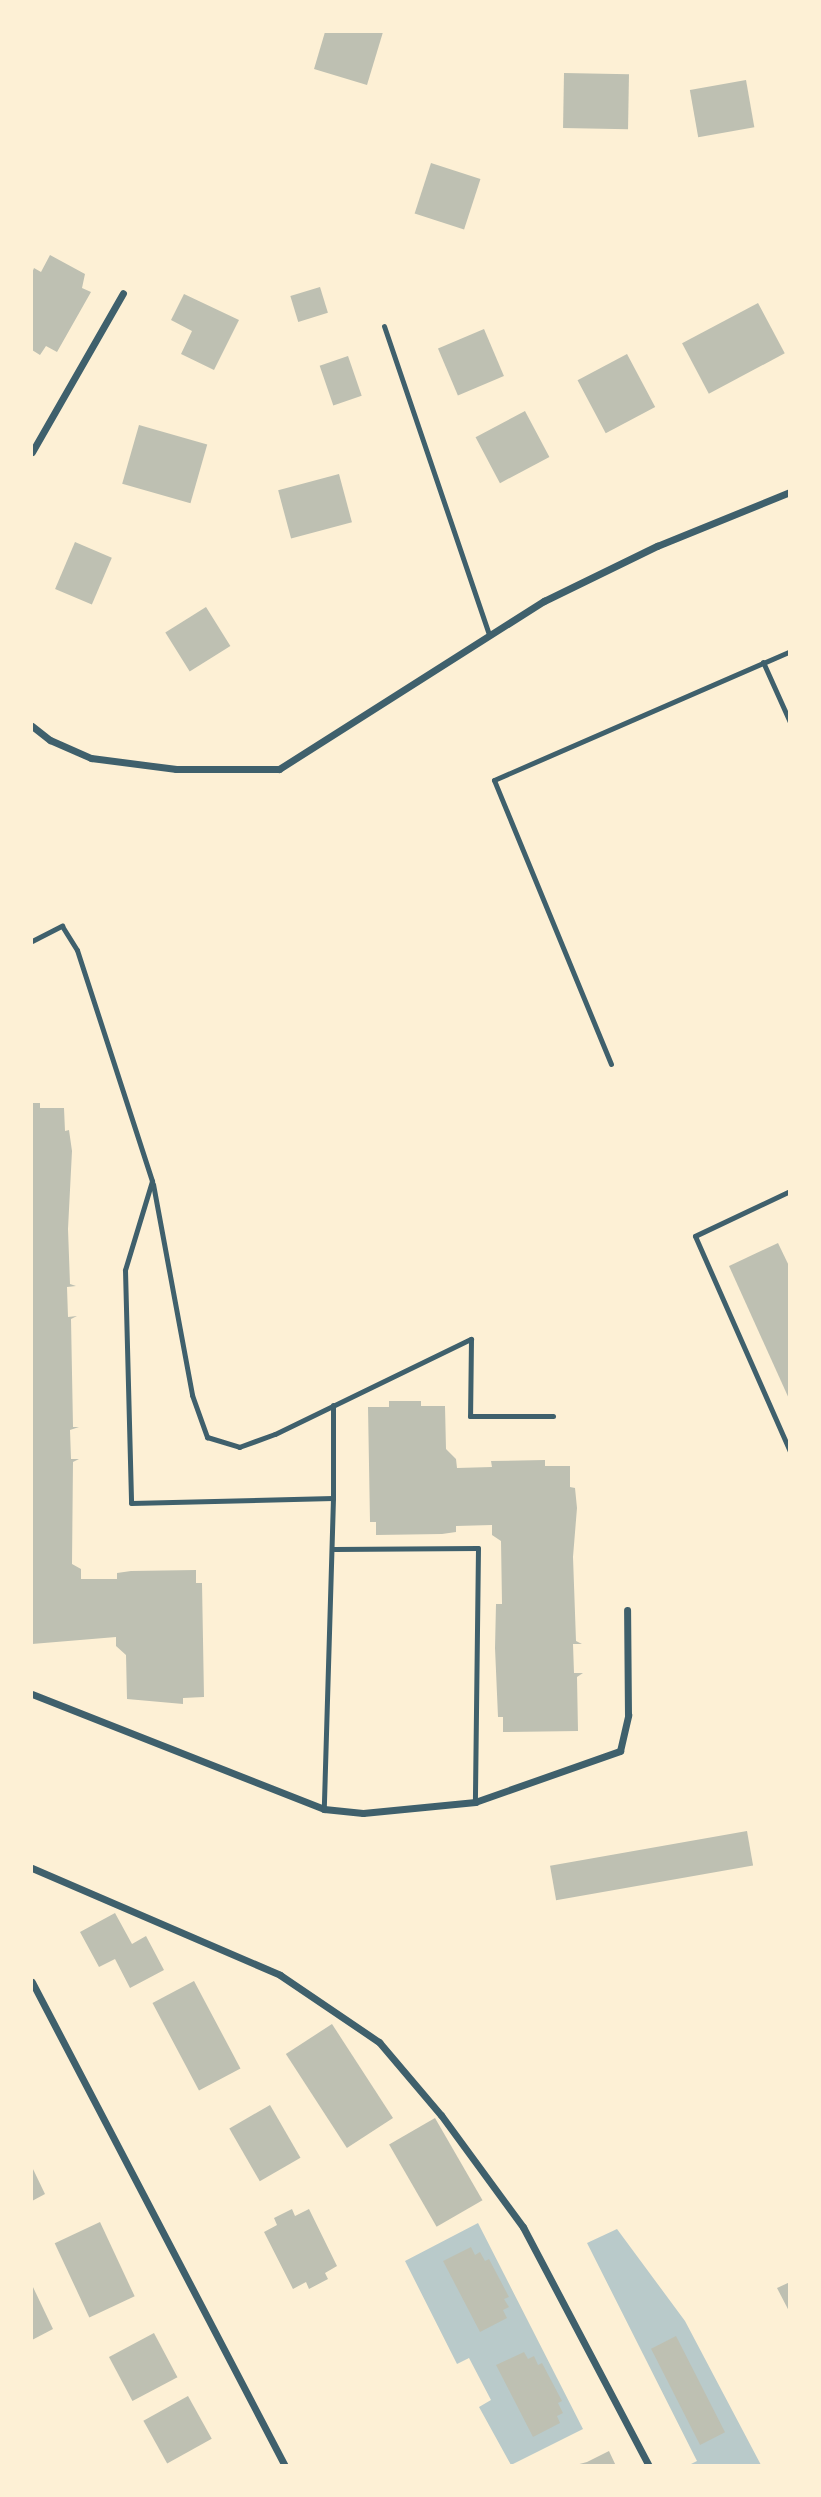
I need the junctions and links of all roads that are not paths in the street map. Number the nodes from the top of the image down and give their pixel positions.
1 (123, 293) dead end
2 (384, 326) dead end
3 (34, 438) edge
4 (32, 452) edge
5 (789, 492) edge
6 (489, 635) junction
7 (789, 651) edge
8 (763, 662) junction
9 (789, 722) edge
10 (32, 726) edge
11 (32, 941) edge
12 (611, 1064) dead end
13 (152, 1181) junction
14 (789, 1191) edge
15 (333, 1405) junction
16 (554, 1416) dead end
17 (789, 1451) edge
18 (333, 1498) junction
19 (334, 1549) junction
20 (627, 1610) dead end
21 (32, 1694) edge
22 (475, 1802) junction
23 (324, 1809) junction
24 (32, 1868) edge
25 (32, 1982) edge
26 (285, 2466) edge
27 (649, 2466) edge

1 - 3 street
2 - 6 lane
3 - 4 street
5 - 6 street
6 - 10 street
7 - 8 lane
8 - 9 lane
8 - 12 lane
11 - 13 lane
13 - 15 lane
13 - 18 lane
14 - 17 lane
15 - 16 lane
15 - 18 lane
18 - 19 lane
19 - 22 lane
19 - 23 lane
20 - 22 street
21 - 23 street
22 - 23 street
24 - 27 street
25 - 26 street

